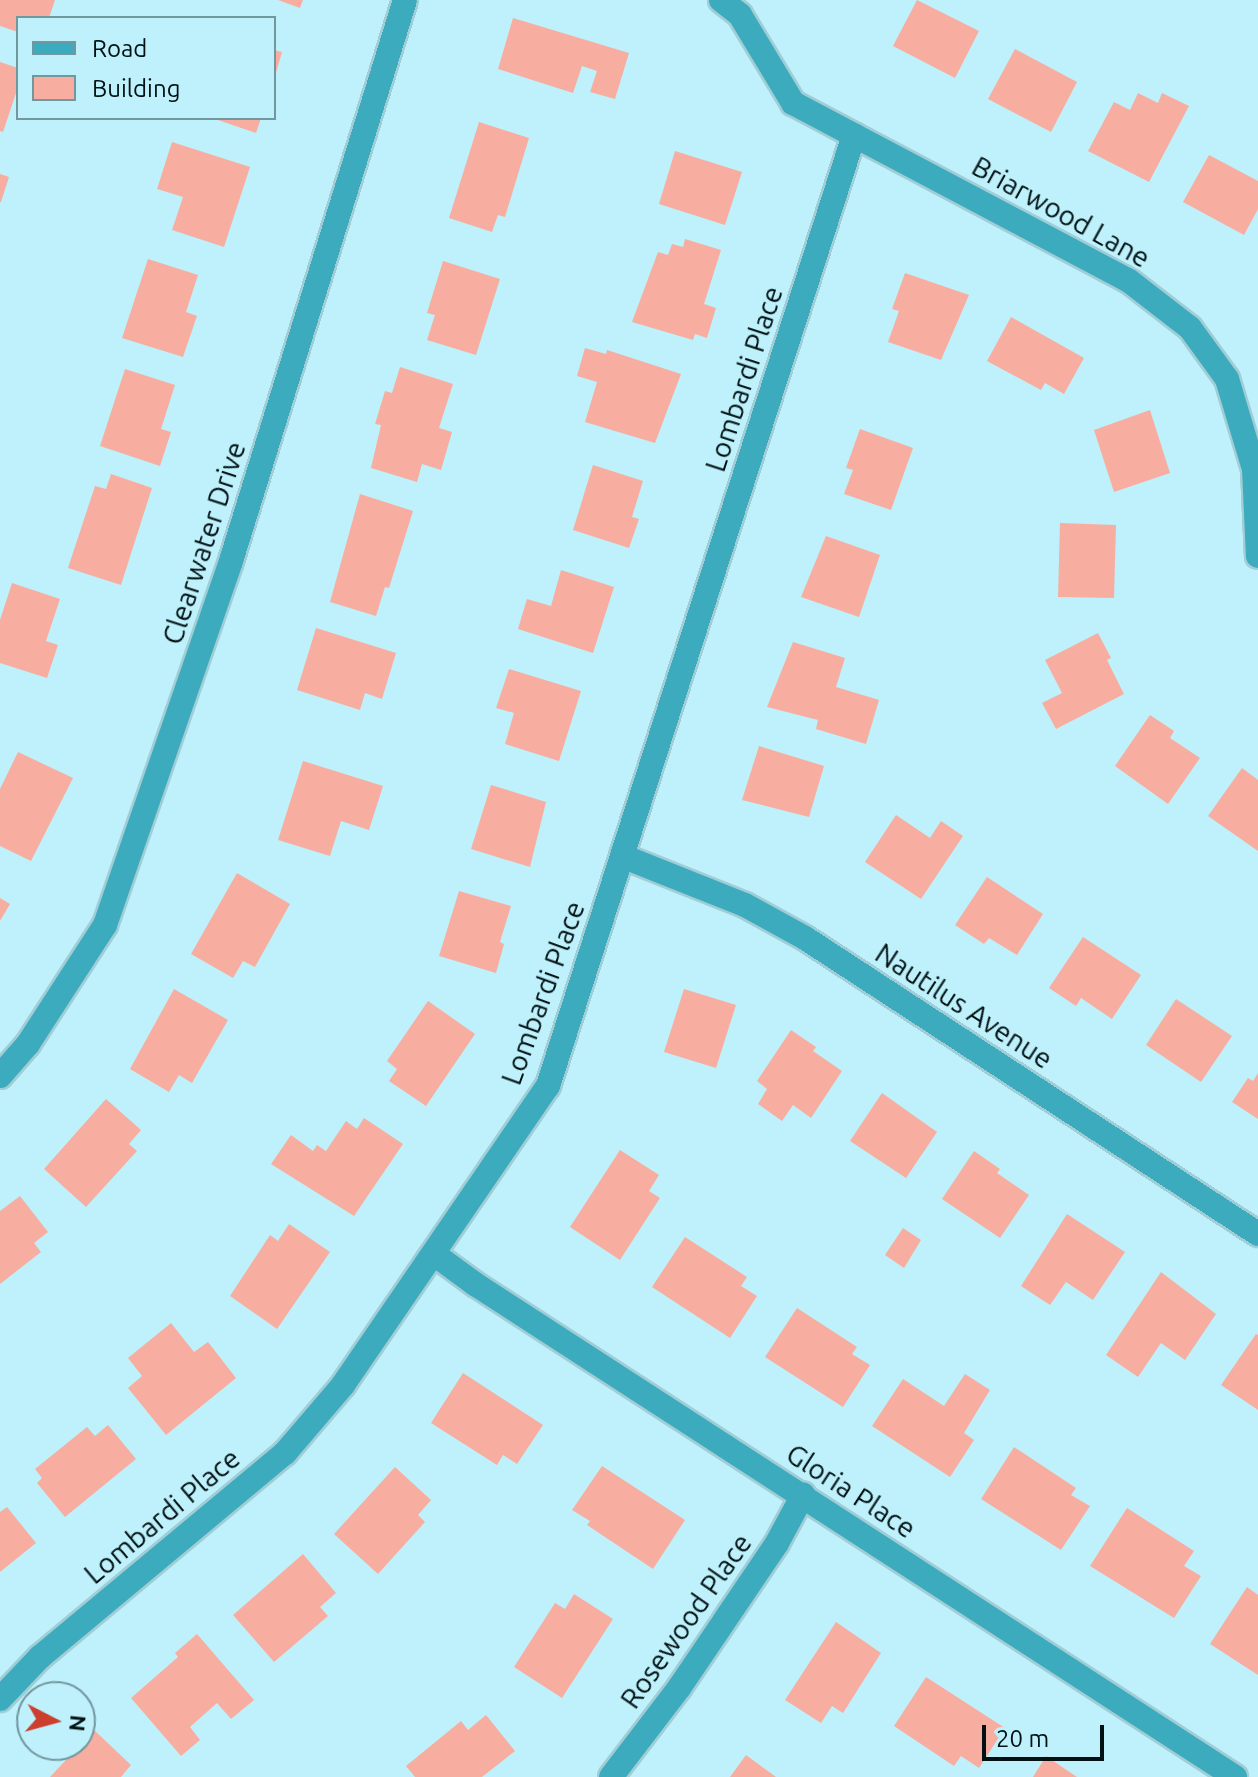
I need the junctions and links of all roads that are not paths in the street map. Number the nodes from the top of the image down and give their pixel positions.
1 (405, 0) edge
2 (721, 0) edge
3 (854, 135) junction
4 (1258, 556) edge
5 (622, 856) junction
6 (0, 1076) edge
7 (1258, 1234) edge
8 (434, 1254) junction
9 (803, 1495) junction
10 (0, 1699) edge
11 (611, 1777) edge
12 (1235, 1777) edge

1 - 6 street, Clearwater Drive
2 - 3 street, Briarwood Lane
3 - 4 street, Briarwood Lane
3 - 5 street, Lombardi Place
5 - 7 street, Nautilus Avenue
5 - 8 street, Lombardi Place
8 - 9 street, Gloria Place
8 - 10 street, Lombardi Place
9 - 11 street, Rosewood Place
9 - 12 street, Gloria Place

